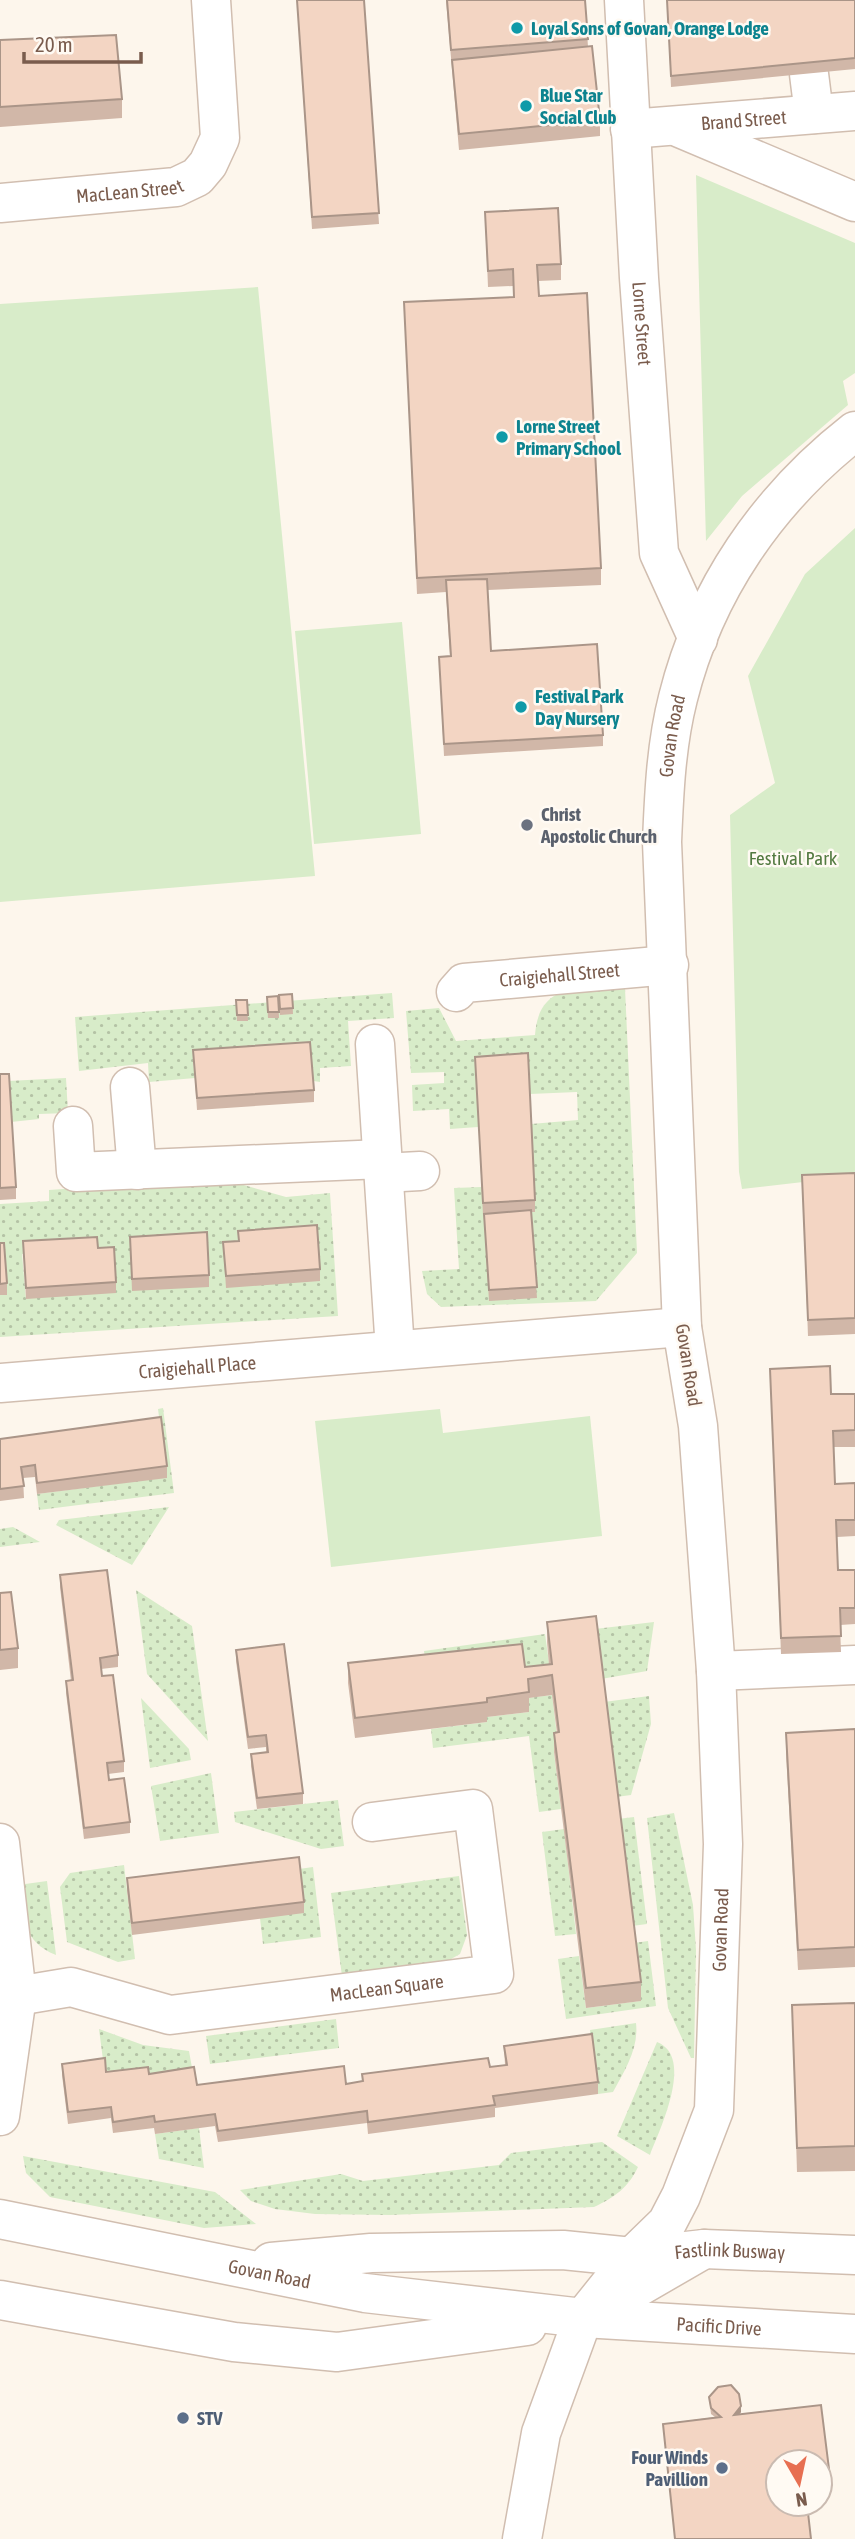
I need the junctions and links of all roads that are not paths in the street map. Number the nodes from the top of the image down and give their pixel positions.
1 (211, 0) edge
2 (624, 0) edge
3 (809, 74) edge
4 (855, 111) edge
5 (814, 114) junction
6 (676, 126) junction
7 (630, 129) junction
8 (855, 202) edge
9 (0, 203) edge
10 (855, 431) edge
11 (698, 639) junction
12 (669, 965) junction
13 (456, 992) dead end
14 (375, 1044) dead end
15 (130, 1087) dead end
16 (73, 1126) dead end
17 (395, 1168) junction
18 (137, 1170) junction
19 (682, 1327) junction
20 (395, 1350) junction
21 (0, 1382) edge
22 (855, 1665) edge
23 (716, 1671) junction
24 (372, 1822) dead end
25 (0, 1843) edge
26 (17, 1996) junction
27 (0, 2116) edge
28 (0, 2219) edge
29 (704, 2249) junction
30 (855, 2255) edge
31 (632, 2257) junction
32 (226, 2266) junction
33 (0, 2300) edge
34 (583, 2318) junction
35 (855, 2334) edge
36 (522, 2539) edge

1 - 9 street, MacLean Street
2 - 7 street, Lorne Street
3 - 5 street
4 - 5 street, Brand Street
5 - 6 street, Brand Street
6 - 7 street, Brand Street
6 - 8 street
7 - 11 street, Lorne Street
10 - 11 street, Govan Road
11 - 12 street, Govan Road
12 - 13 street, Craigiehall Street
12 - 19 street, Govan Road
14 - 17 street
15 - 18 street
16 - 18 street
17 - 18 street
17 - 20 street
19 - 20 street, Craigiehall Place
19 - 23 street, Govan Road
20 - 21 street, Craigiehall Place
22 - 23 street
23 - 31 street, Govan Road
24 - 26 street, MacLean Square
25 - 26 street
26 - 27 street
28 - 32 street, Govan Road
29 - 30 street, Fastlink Busway
29 - 31 street
29 - 34 street, Fastlink Busway
31 - 32 street
31 - 34 street, Govan Road
32 - 34 street, Govan Road
33 - 34 street
34 - 35 street, Pacific Drive
34 - 36 street

